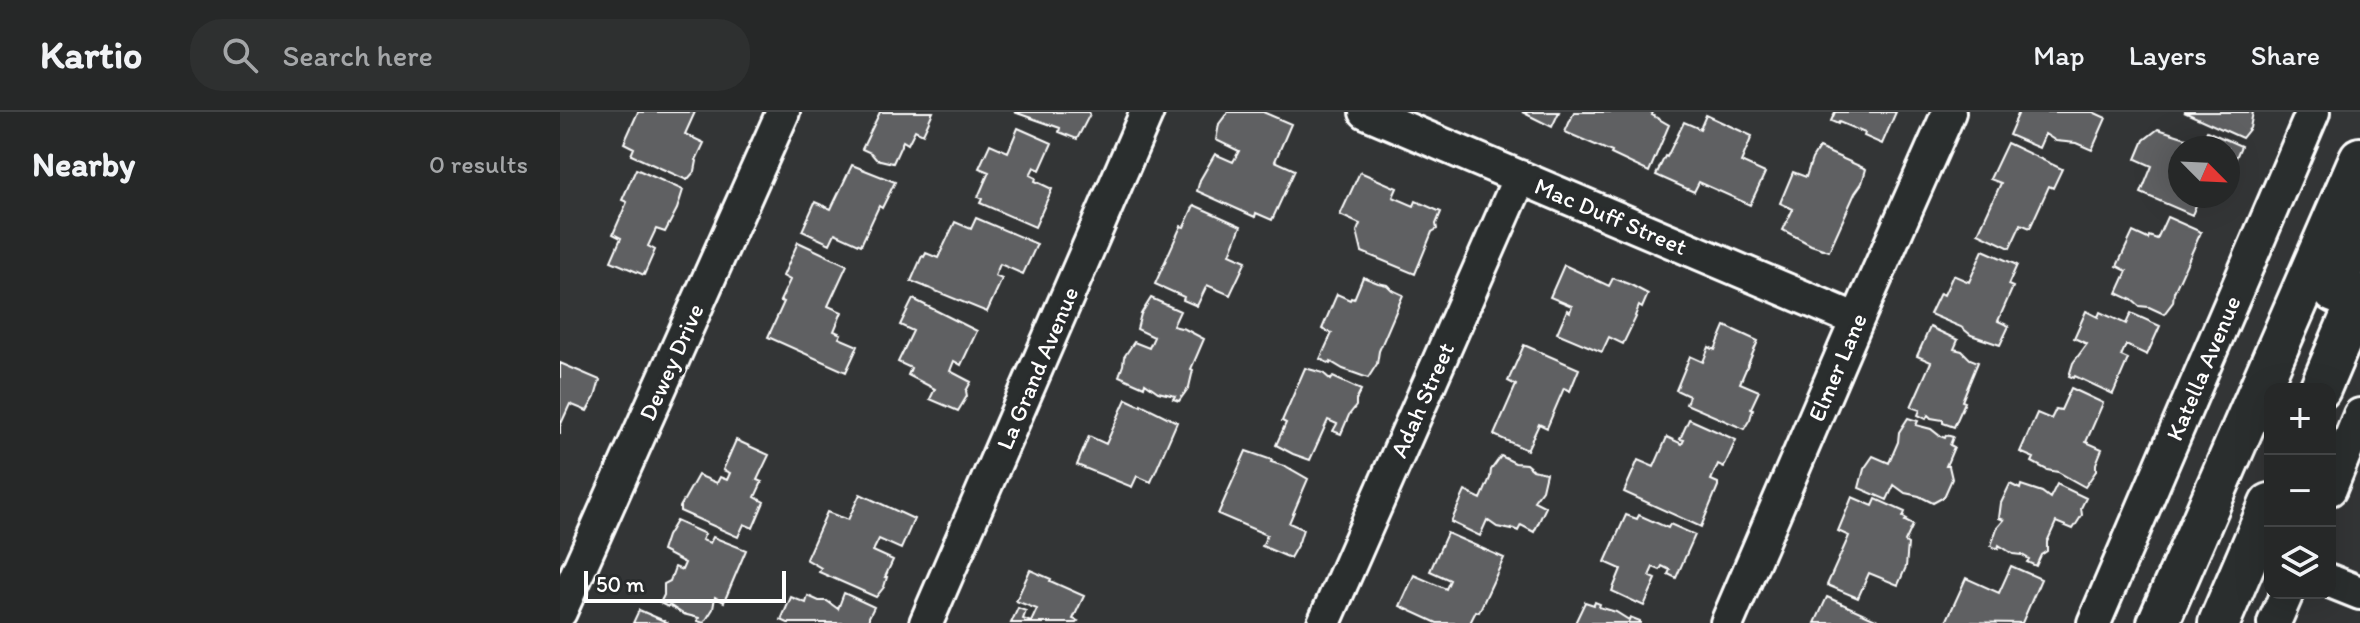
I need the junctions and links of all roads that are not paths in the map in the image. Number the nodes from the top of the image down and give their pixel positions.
1 (783, 112) edge
2 (1147, 112) edge
3 (1366, 112) edge
4 (1949, 112) edge
5 (2313, 112) edge
6 (2360, 158) edge
7 (1520, 177) junction
8 (2360, 228) edge
9 (2359, 299) edge
10 (1857, 320) junction
11 (2323, 383) edge
12 (2360, 415) edge
13 (2336, 474) edge
14 (2264, 518) edge
15 (2336, 583) edge
16 (2360, 593) edge
17 (2284, 599) edge
18 (560, 612) edge
19 (926, 623) edge
20 (1324, 623) edge
21 (1727, 623) edge
22 (2094, 623) edge
23 (2158, 623) edge
24 (2219, 623) edge
25 (2274, 623) edge

1 - 18 street, Dewey Drive
2 - 19 street, La Grand Avenue
3 - 7 street, Mac Duff Street
4 - 10 street, Elmer Lane
5 - 22 street, Katella Avenue
6 - 23 main road
7 - 10 street, Mac Duff Street
7 - 20 street, Adah Street
8 - 9 main road
9 - 11 main road
10 - 21 street, Elmer Lane
12 - 13 street
14 - 24 main road
15 - 16 street
17 - 25 street

